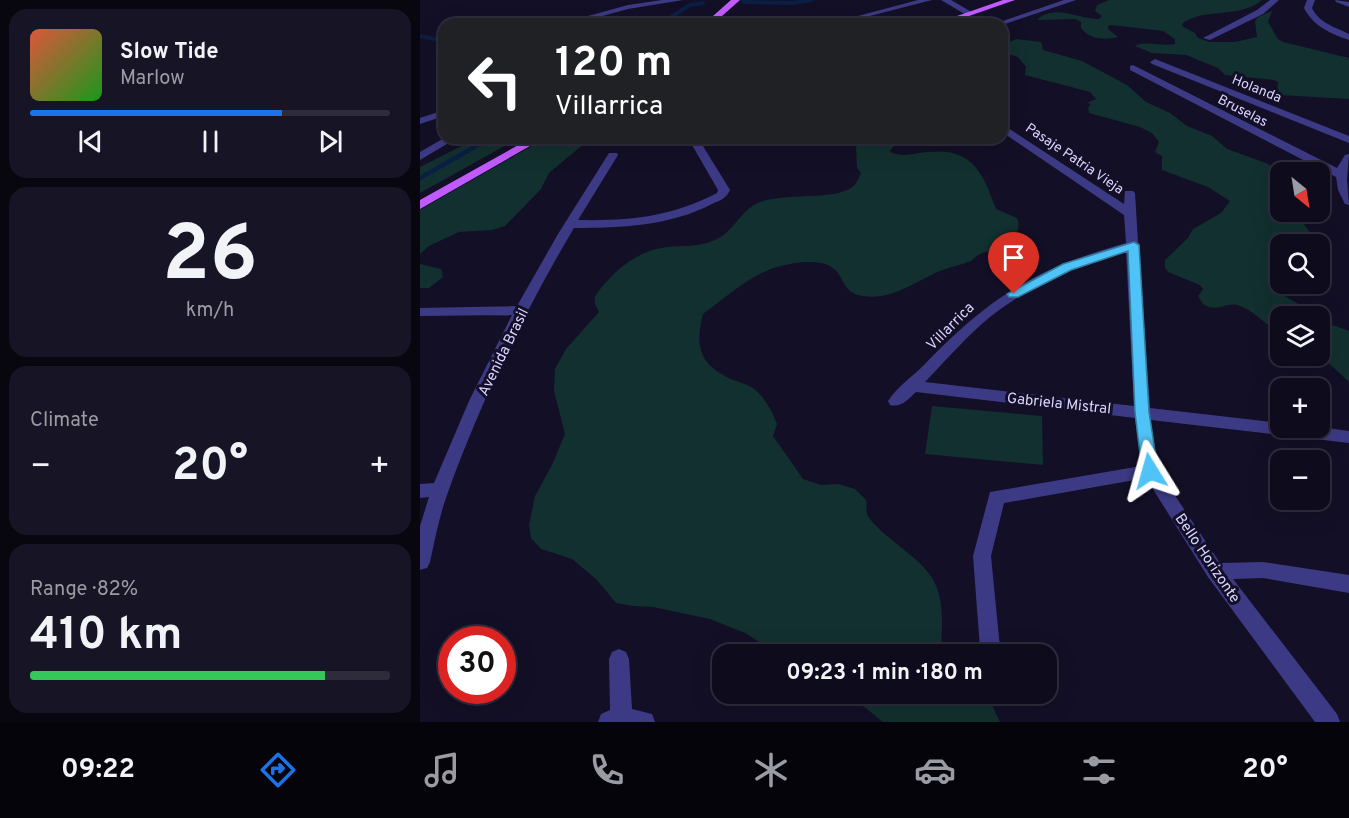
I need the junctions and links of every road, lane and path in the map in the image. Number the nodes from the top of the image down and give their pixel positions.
1 (679, 0) edge
2 (736, 0) edge
3 (928, 0) edge
4 (945, 0) edge
5 (1011, 0) edge
6 (1072, 0) edge
7 (1275, 0) edge
8 (1311, 0) edge
9 (1339, 0) edge
10 (1349, 5) edge
11 (971, 14) junction
12 (862, 16) dead end
13 (585, 18) edge
14 (715, 18) edge
15 (958, 18) edge
16 (1008, 21) edge
17 (1349, 37) edge
18 (1208, 38) dead end
19 (1155, 62) dead end
20 (1133, 68) dead end
21 (1178, 70) junction
22 (1154, 78) junction
23 (438, 115) edge
24 (420, 122) edge
25 (1008, 131) edge
26 (1349, 140) edge
27 (442, 144) edge
28 (527, 144) edge
29 (697, 144) edge
30 (613, 155) dead end
31 (420, 157) edge
32 (1349, 158) edge
33 (1344, 184) edge
34 (1129, 193) dead end
35 (1349, 201) edge
36 (420, 205) edge
37 (1131, 214) junction
38 (570, 224) junction
39 (1134, 245) junction
40 (523, 310) junction
41 (420, 312) edge
42 (913, 386) junction
43 (896, 401) dead end
44 (1142, 412) junction
45 (1349, 437) edge
46 (1150, 471) junction
47 (441, 489) junction
48 (420, 491) edge
49 (420, 562) edge
50 (1215, 571) junction
51 (1349, 584) edge
52 (990, 644) edge
53 (619, 659) dead end
54 (618, 721) edge
55 (644, 722) edge
56 (1329, 722) edge

1 - 13 street
2 - 14 main road
3 - 12 street
4 - 11 street
5 - 11 main road
6 - 16 street
7 - 18 street
8 - 17 street
9 - 10 street
11 - 15 main road
19 - 21 street, Holanda
20 - 22 street, Bruselas
21 - 22 street
21 - 26 street, Holanda
22 - 33 street, Bruselas
23 - 24 street
25 - 37 street, Pasaje Patria Vieja
27 - 31 street
28 - 36 main road
29 - 38 street
30 - 38 street, Avenida Brasil
32 - 33 street
33 - 35 street
34 - 37 street, Bello Horizonte
37 - 39 street, Bello Horizonte
38 - 40 street, Avenida Brasil
39 - 42 street, Villarrica
39 - 44 street, Bello Horizonte
40 - 41 street
40 - 47 street, Avenida Brasil
42 - 43 street, Villarrica
42 - 44 street, Gabriela Mistral
44 - 45 street, Gabriela Mistral
44 - 46 street, Bello Horizonte
46 - 50 street, Bello Horizonte
46 - 52 street
47 - 48 street
47 - 49 street, Avenida Brasil
50 - 51 street
50 - 56 street, Bello Horizonte
53 - 54 street
54 - 55 street

